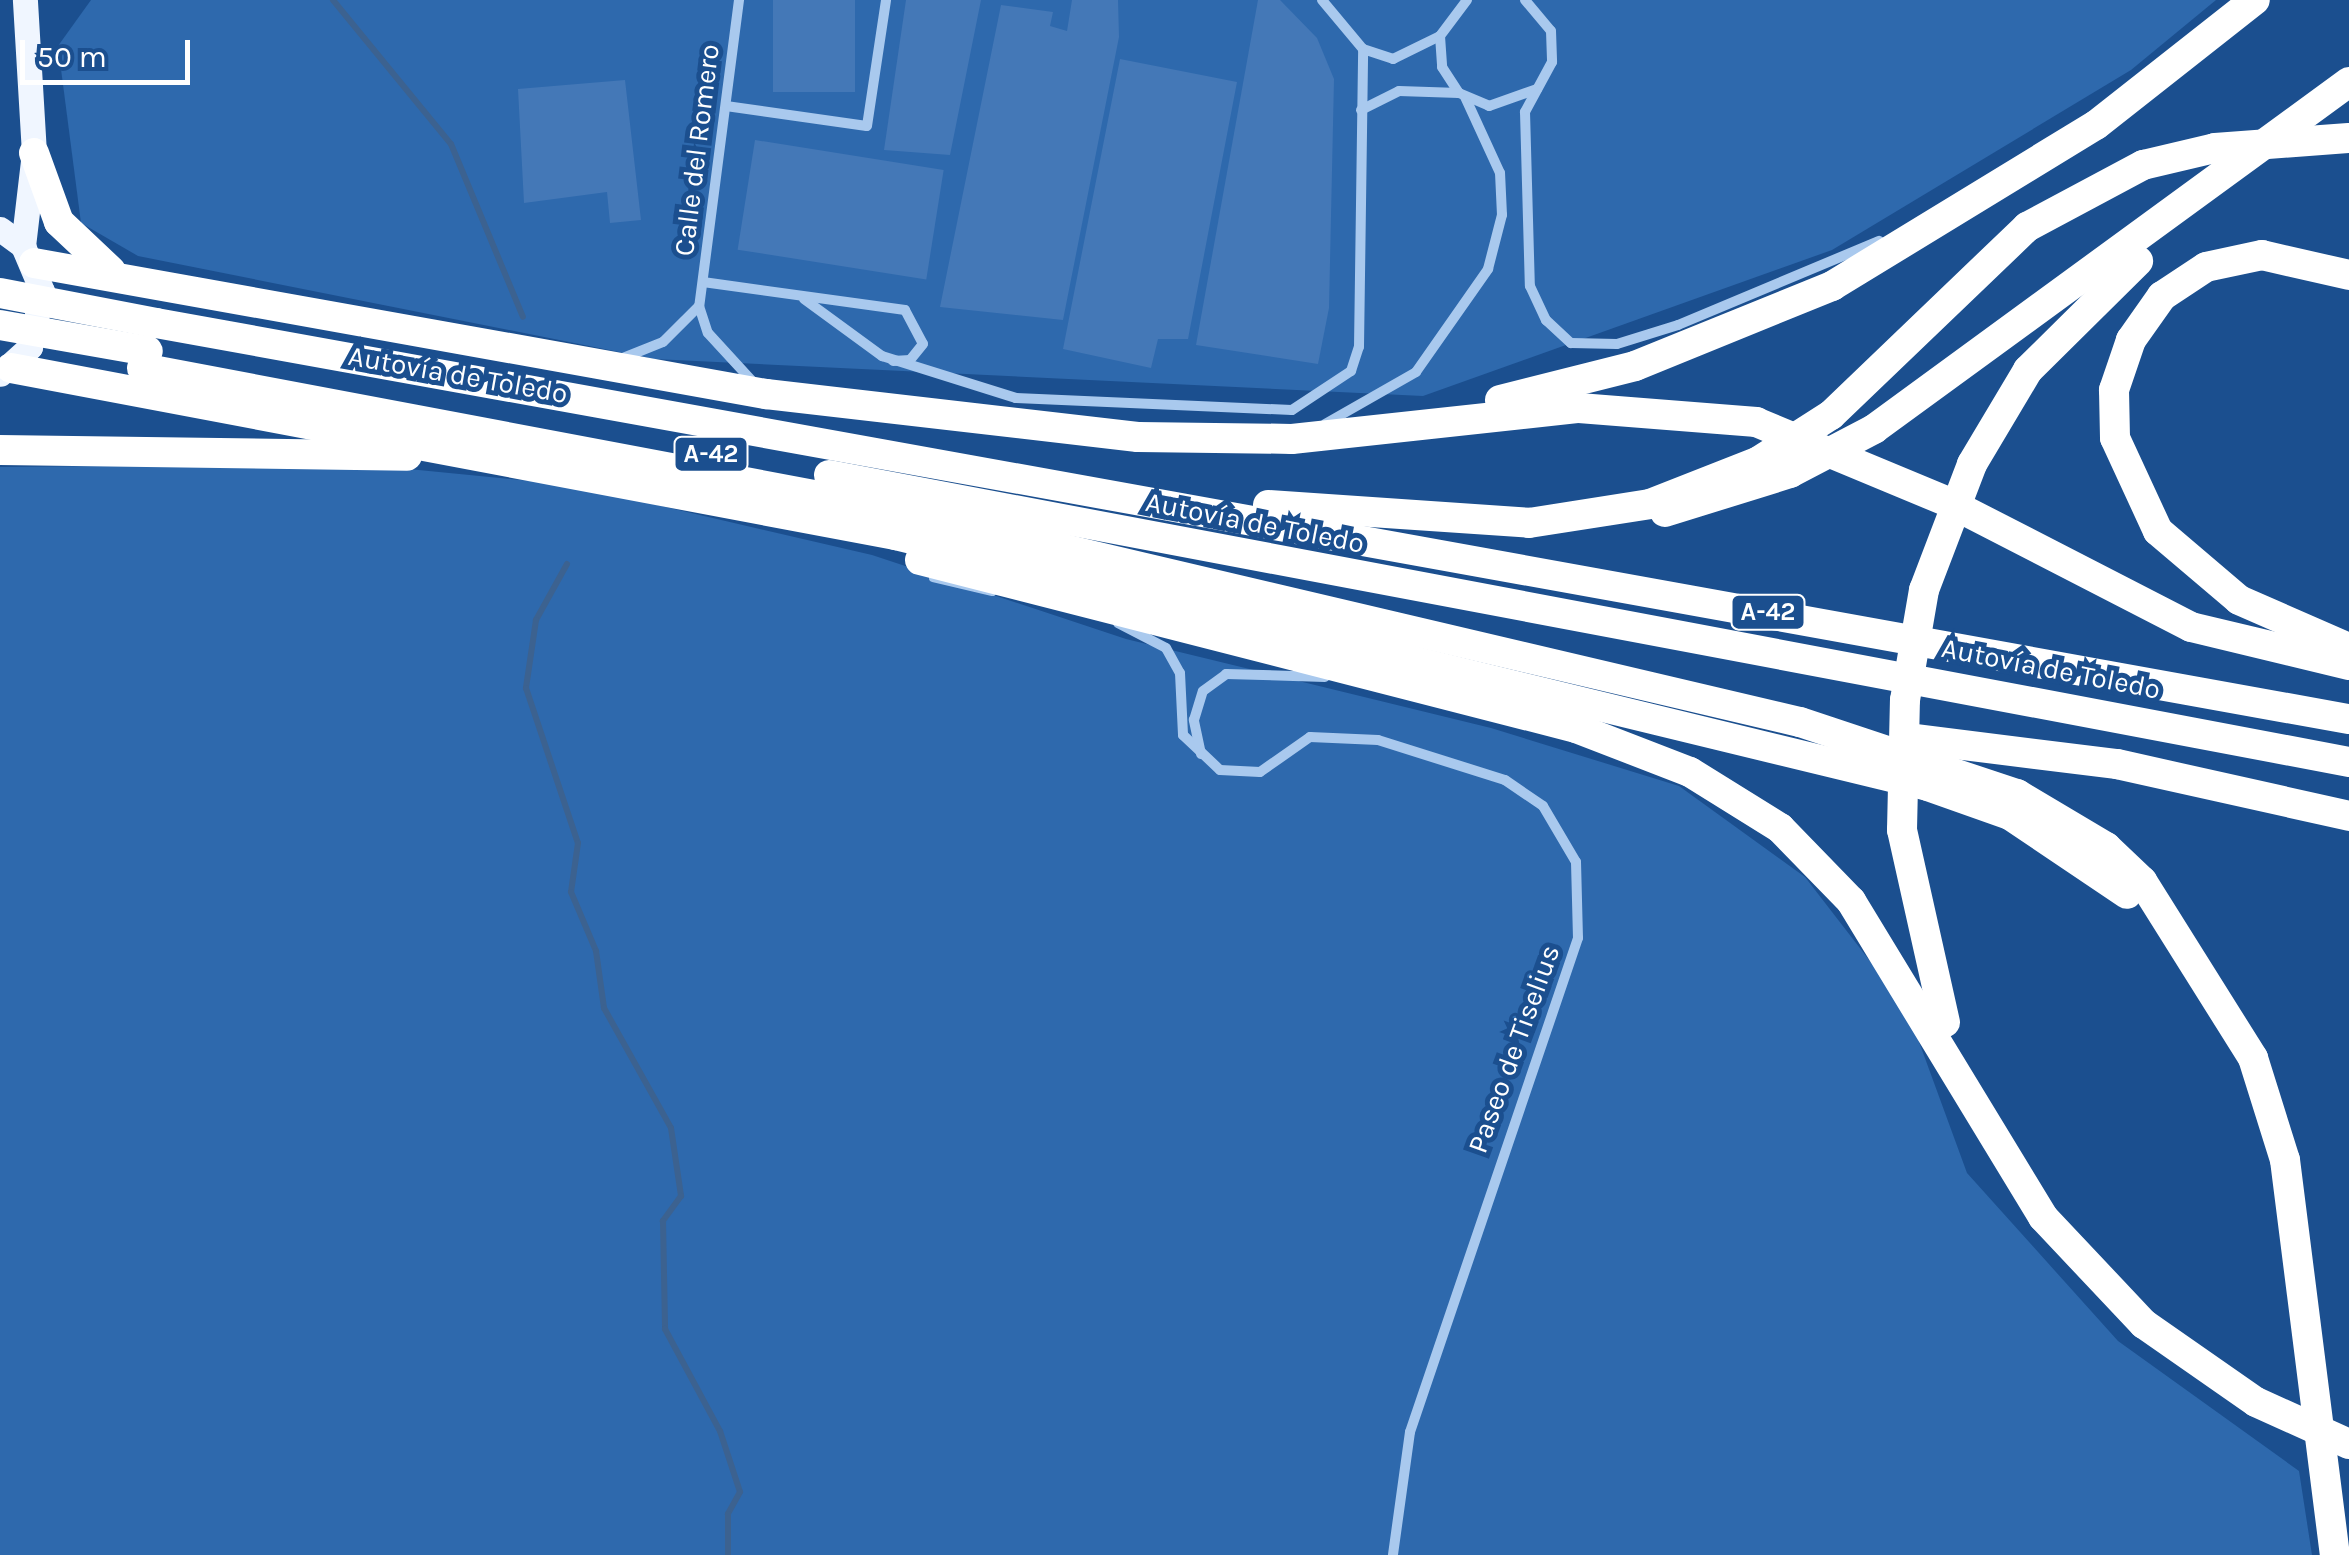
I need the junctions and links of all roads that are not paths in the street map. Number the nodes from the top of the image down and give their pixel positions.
1 (25, 0) edge
2 (37, 0) edge
3 (740, 0) edge
4 (886, 0) edge
5 (1322, 0) edge
6 (1467, 0) edge
7 (1525, 0) edge
8 (2255, 0) edge
9 (1440, 36) junction
10 (1363, 49) junction
11 (2349, 85) edge
12 (32, 88) junction
13 (1538, 88) junction
14 (1462, 95) junction
15 (726, 106) junction
16 (1361, 110) junction
17 (2349, 138) edge
18 (34, 153) junction
19 (2009, 182) junction
20 (0, 229) edge
21 (28, 254) junction
22 (112, 271) junction
23 (2349, 275) edge
24 (703, 282) junction
25 (0, 293) edge
26 (804, 299) junction
27 (698, 306) junction
28 (0, 325) edge
29 (149, 347) junction
30 (892, 361) junction
31 (4, 362) edge
32 (608, 364) junction
33 (766, 394) junction
34 (1391, 427) junction
35 (1292, 439) junction
36 (0, 450) edge
37 (500, 458) junction
38 (1187, 504) junction
39 (920, 514) junction
40 (1529, 523) junction
41 (823, 525) junction
42 (1274, 561) junction
43 (1095, 611) junction
44 (2349, 648) edge
45 (2349, 665) edge
46 (1412, 686) junction
47 (2349, 719) edge
48 (1800, 722) junction
49 (1203, 760) junction
50 (2349, 762) edge
51 (2349, 816) edge
52 (2206, 971) junction
53 (1976, 1108) junction
54 (2349, 1444) edge
55 (1393, 1555) edge
56 (2335, 1555) edge

1 - 12 main road
2 - 12 lane
3 - 15 street, Calle del Romero
4 - 15 street
5 - 10 street
6 - 9 street
7 - 13 street
8 - 19 highway
9 - 10 street
9 - 14 street
10 - 16 street
11 - 40 highway, bridge
11 - 53 highway, bridge
12 - 18 main road
13 - 14 street
13 - 19 street
14 - 16 street
14 - 35 street
15 - 24 street, Calle del Romero
16 - 30 street
17 - 40 highway, bridge
18 - 21 main road
18 - 22 highway
19 - 34 highway
20 - 21 main road
21 - 22 highway
21 - 31 main road
22 - 32 highway
23 - 44 highway
24 - 26 street
24 - 27 street, Calle del Romero
25 - 29 highway, A-42, bridge
26 - 30 street
26 - 30 street
27 - 32 street
27 - 33 street
28 - 29 highway, A-42, bridge
29 - 31 highway
29 - 38 highway, Autovía de Toledo / A-42
29 - 39 highway
29 - 42 highway, Autovía de Toledo / A-42
31 - 37 highway
32 - 33 highway
33 - 35 highway
34 - 35 highway
34 - 45 highway
36 - 37 highway
37 - 41 highway
38 - 40 highway
38 - 47 highway, Autovía de Toledo / A-42
39 - 42 highway
39 - 48 highway
41 - 43 highway
41 - 52 highway
42 - 50 highway, Autovía de Toledo / A-42
43 - 46 highway
43 - 49 street
46 - 49 street
46 - 53 highway
48 - 51 highway
48 - 52 highway
49 - 55 street, Paseo de Tiselius
52 - 56 highway
53 - 54 highway, bridge

